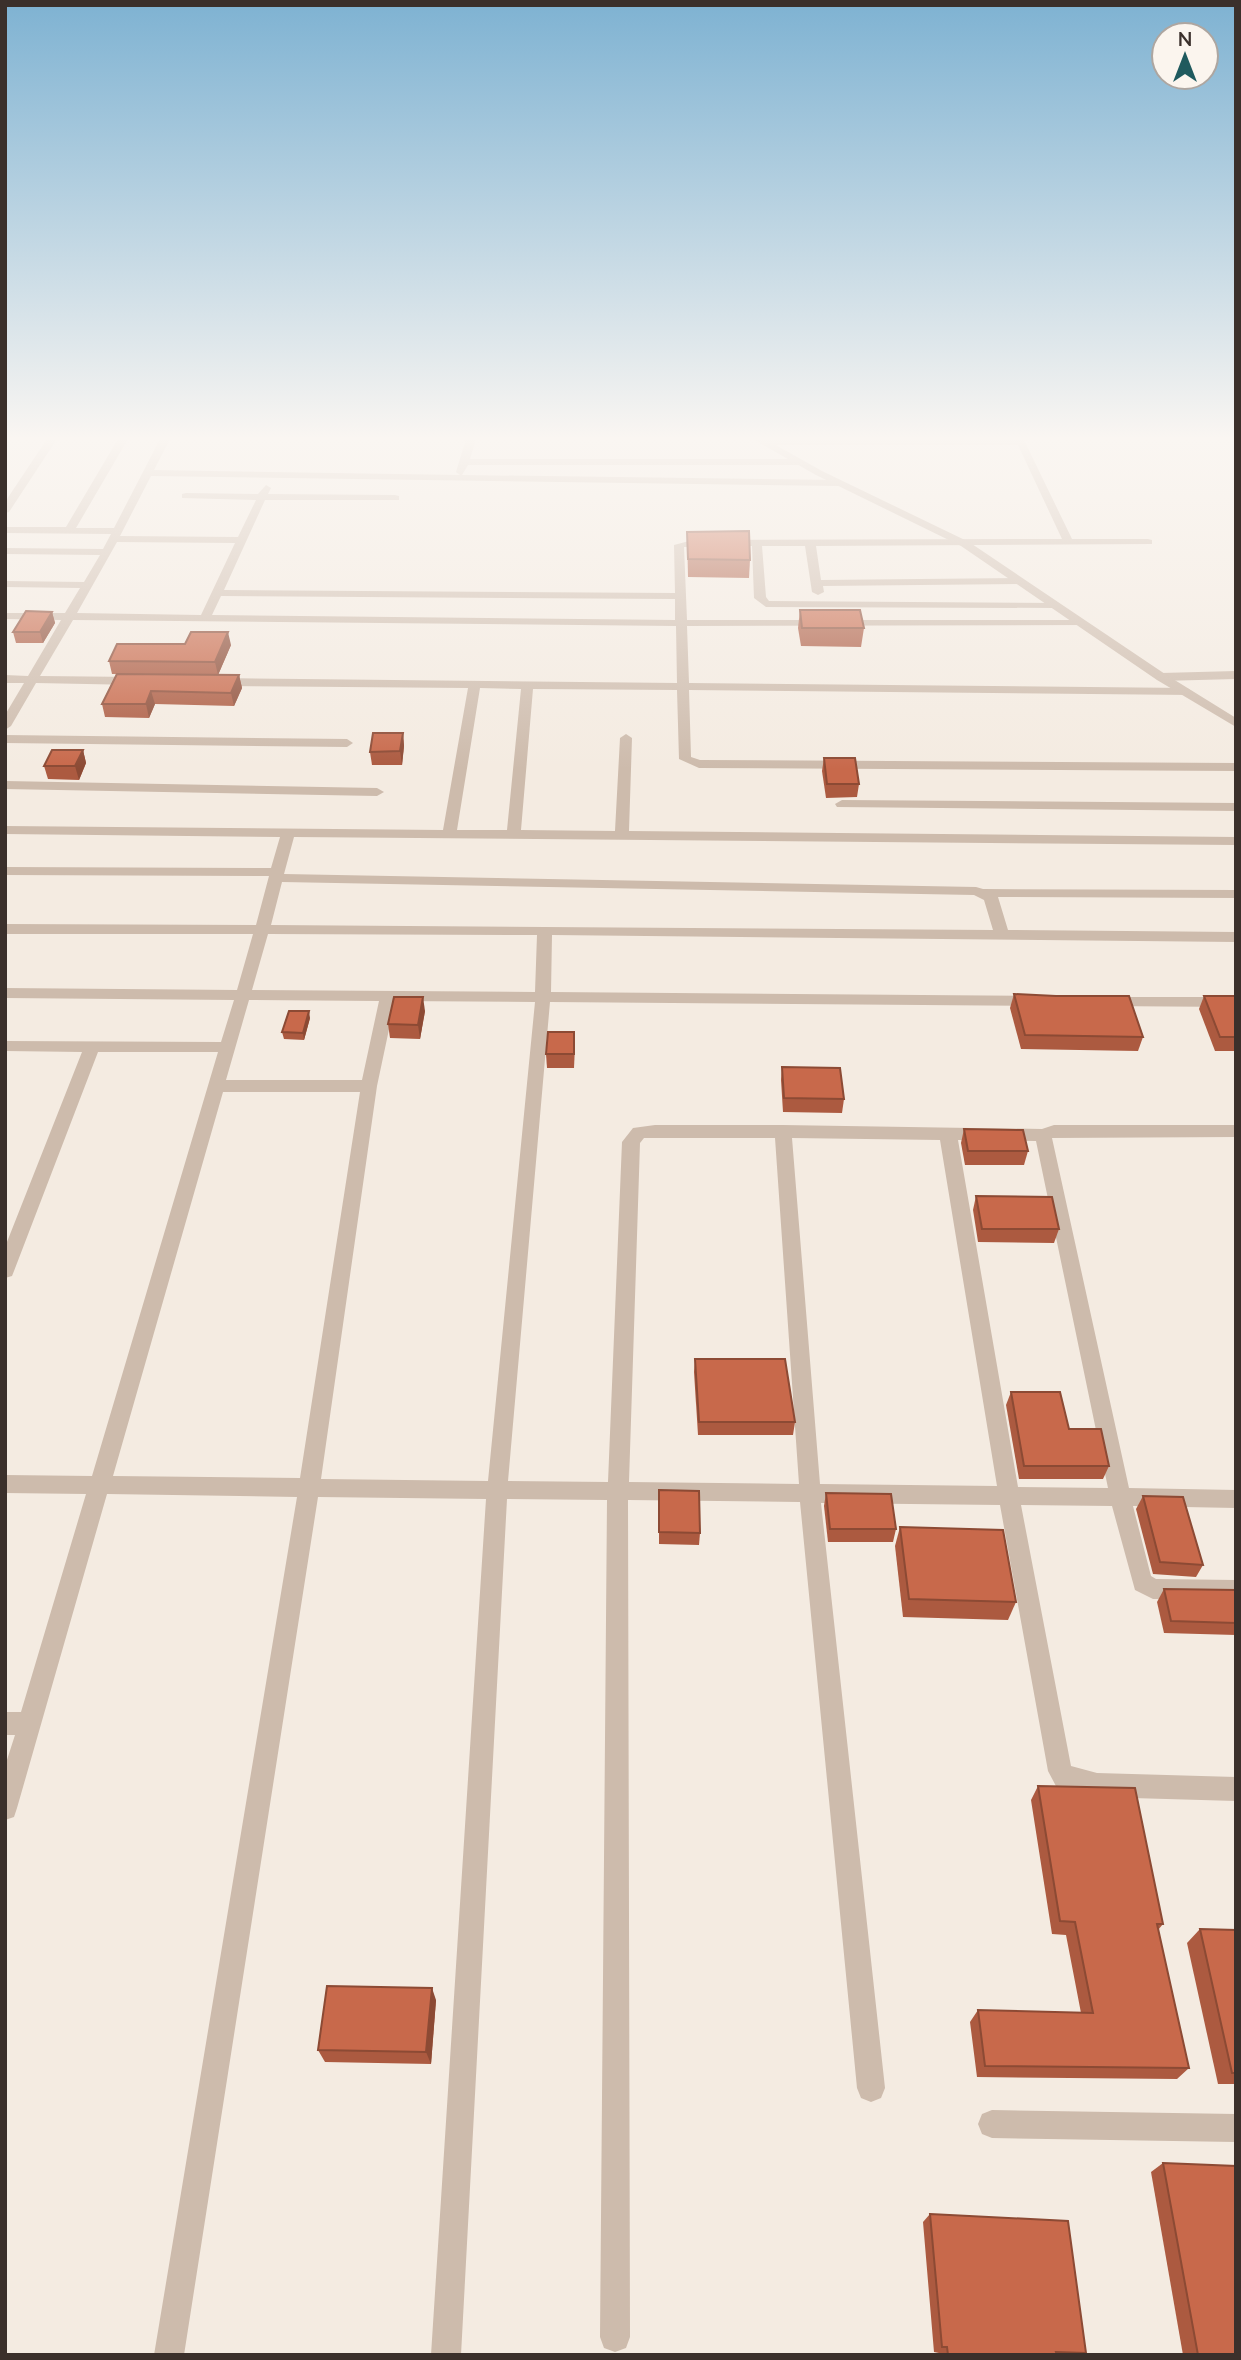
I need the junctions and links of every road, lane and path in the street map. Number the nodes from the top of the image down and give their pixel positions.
1 (108, 549) edge
2 (238, 549) edge
3 (679, 549) edge
4 (758, 549) edge
5 (811, 549) edge
6 (972, 549) edge
7 (5, 551) edge
8 (107, 552) junction
9 (1019, 581) junction
10 (816, 583) junction
11 (5, 584) edge
12 (87, 584) junction
13 (217, 593) junction
14 (681, 596) junction
15 (820, 605) junction
16 (1054, 605) junction
17 (5, 616) edge
18 (67, 617) junction
19 (205, 618) junction
20 (682, 623) junction
21 (1080, 623) junction
22 (1236, 675) edge
23 (1161, 677) junction
24 (5, 679) edge
25 (32, 680) junction
26 (156, 681) edge
27 (198, 681) edge
28 (475, 685) junction
29 (527, 685) junction
30 (683, 687) junction
31 (1186, 692) junction
32 (1236, 723) edge
33 (5, 726) edge
34 (626, 738) dead end
35 (5, 739) edge
36 (347, 743) dead end
37 (1236, 768) edge
38 (5, 785) edge
39 (377, 792) dead end
40 (842, 804) dead end
41 (1236, 807) edge
42 (5, 830) edge
43 (288, 832) junction
44 (449, 834) junction
45 (514, 834) junction
46 (622, 835) junction
47 (1236, 841) edge
48 (5, 871) edge
49 (276, 875) junction
50 (985, 893) junction
51 (1236, 894) edge
52 (5, 929) edge
53 (261, 930) junction
54 (545, 930) junction
55 (1002, 935) junction
56 (1236, 937) edge
57 (5, 993) edge
58 (242, 993) junction
59 (388, 996) junction
60 (543, 999) junction
61 (1056, 1001) edge
62 (1083, 1002) edge
63 (1236, 1002) edge
64 (5, 1046) edge
65 (92, 1047) junction
66 (226, 1047) junction
67 (215, 1086) junction
68 (369, 1086) junction
69 (783, 1131) junction
70 (1236, 1132) edge
71 (948, 1134) junction
72 (1043, 1135) junction
73 (5, 1271) edge
74 (5, 1484) edge
75 (98, 1486) junction
76 (309, 1486) junction
77 (498, 1491) junction
78 (618, 1492) junction
79 (810, 1494) junction
80 (1009, 1497) junction
81 (1120, 1497) junction
82 (1236, 1499) edge
83 (1236, 1590) edge
84 (5, 1723) edge
85 (30, 1724) junction
86 (1236, 1789) edge
87 (5, 1808) edge
88 (872, 2088) dead end
89 (992, 2124) dead end
90 (1236, 2128) edge
91 (615, 2337) dead end
92 (169, 2355) edge
93 (446, 2355) edge

1 - 8 street
2 - 13 street
3 - 14 street
4 - 15 street
5 - 10 street
6 - 9 street
7 - 8 street
8 - 12 street
9 - 10 street
9 - 16 street
10 - 15 street
11 - 12 street
12 - 18 street
13 - 14 street
13 - 19 street
14 - 20 street
15 - 16 street
16 - 21 street
17 - 18 street
18 - 19 street
18 - 25 street
19 - 20 street
20 - 21 street
20 - 30 street
21 - 23 street
22 - 23 street
23 - 31 street
24 - 25 street
25 - 26 street
25 - 33 street
27 - 28 street
28 - 29 street
28 - 44 street
29 - 30 street
29 - 45 street
30 - 31 street
30 - 37 street
31 - 32 street
34 - 46 street
35 - 36 street
38 - 39 street
40 - 41 street
42 - 43 street
43 - 44 street
43 - 49 street
44 - 45 street
45 - 46 street
46 - 47 street
48 - 49 street
49 - 50 street
49 - 53 street
50 - 51 street
50 - 55 street
52 - 53 street
53 - 54 street
53 - 58 street
54 - 55 street
54 - 60 street
55 - 56 street
57 - 58 street
58 - 59 street
58 - 66 street
59 - 60 street
59 - 68 street
60 - 61 street
60 - 77 street
62 - 63 street
64 - 65 street
65 - 66 street
65 - 73 street
66 - 67 street
67 - 68 street
67 - 75 street
68 - 76 street
69 - 71 street
69 - 78 street
69 - 79 street
70 - 72 street
71 - 72 street
71 - 80 street
72 - 81 street
74 - 75 street
75 - 76 street
75 - 85 street
76 - 77 street
76 - 92 street
77 - 78 street
77 - 93 street
78 - 79 street
78 - 91 street
79 - 80 street
79 - 88 street
80 - 81 street
80 - 86 street
81 - 82 street
81 - 83 street
84 - 85 street
85 - 87 street
89 - 90 street

